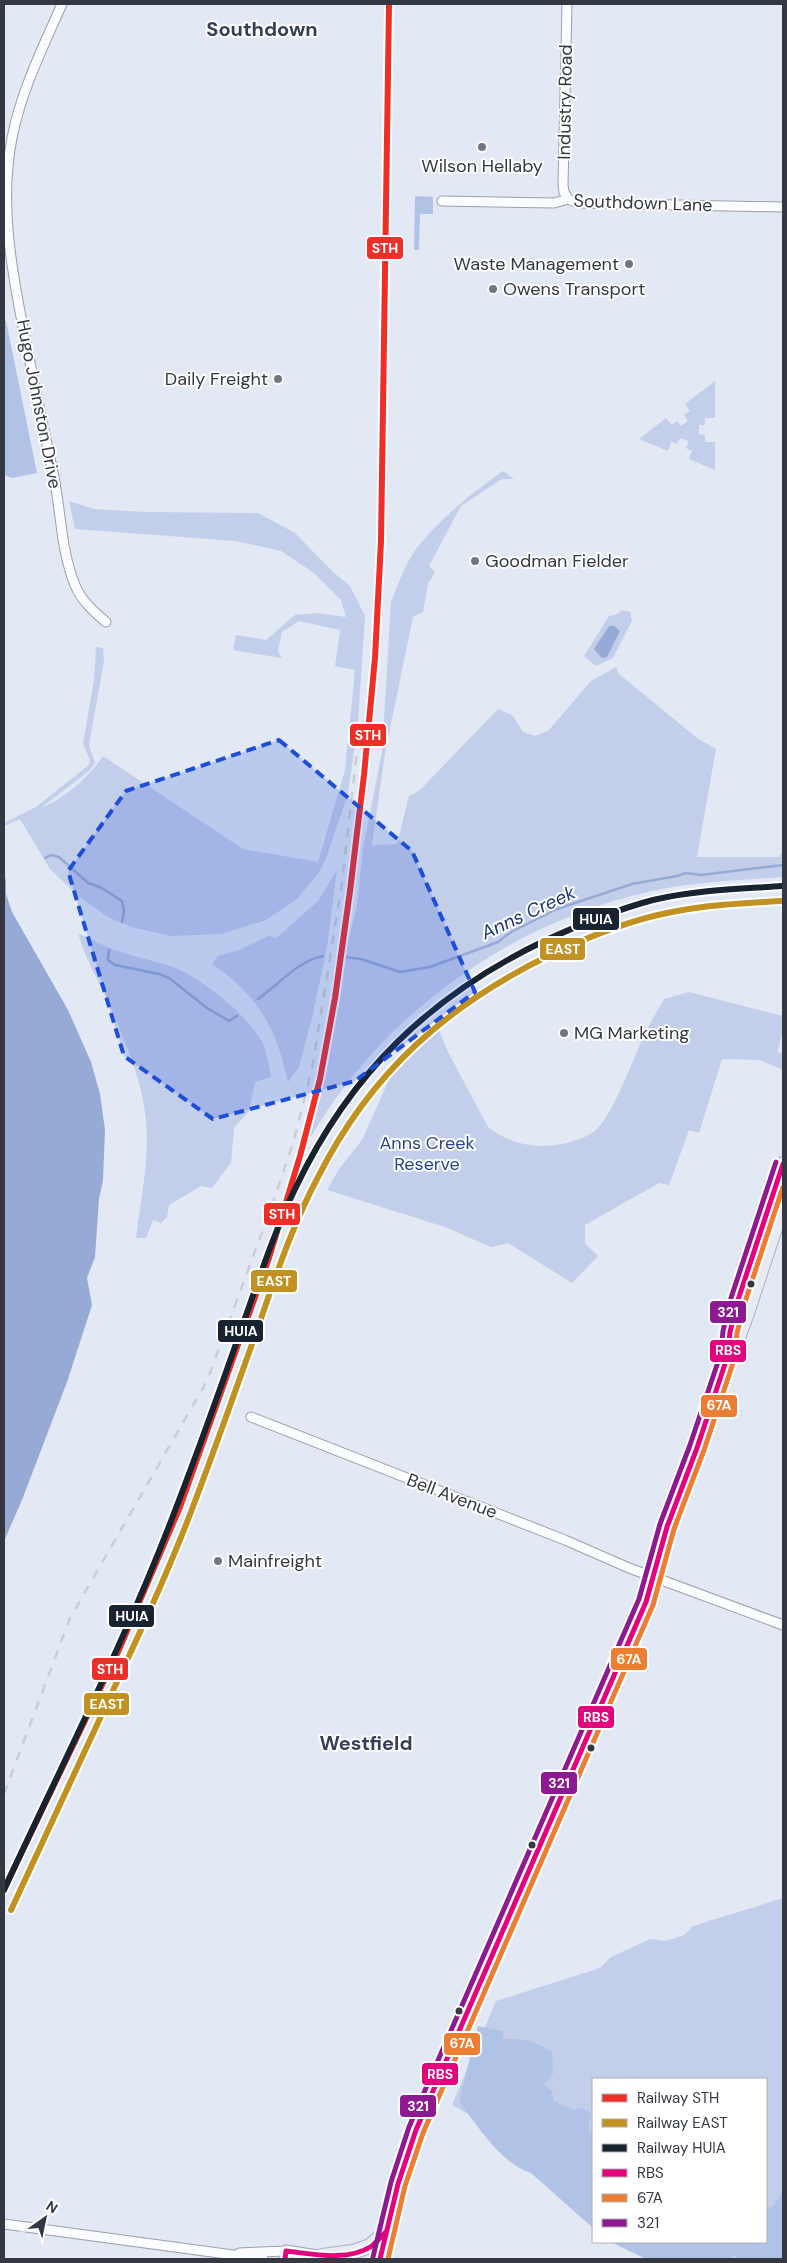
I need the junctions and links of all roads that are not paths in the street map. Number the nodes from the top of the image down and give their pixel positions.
1 (62, 4) edge
2 (567, 4) edge
3 (8, 137) edge
4 (568, 199) junction
5 (442, 201) dead end
6 (783, 207) edge
7 (106, 622) dead end
8 (783, 1164) edge
9 (783, 1204) edge
10 (780, 1222) edge
11 (728, 1354) junction
12 (251, 1417) dead end
13 (652, 1576) junction
14 (783, 1625) edge
15 (4, 2224) edge
16 (386, 2232) junction
17 (227, 2255) junction
18 (285, 2255) edge
19 (328, 2258) edge
20 (263, 2259) edge
21 (380, 2259) edge

1 - 3 street, Hugo Johnston Drive
2 - 4 street, Industry Road
3 - 7 street, Hugo Johnston Drive
4 - 5 street, Southdown Lane
4 - 6 street, Southdown Lane
8 - 11 main road
9 - 10 main road
10 - 11 main road
11 - 13 main road
12 - 13 street, Bell Avenue
13 - 14 street, Bell Avenue
13 - 16 main road
15 - 17 street
16 - 19 main road
16 - 21 main road
17 - 18 street
17 - 20 street
18 - 19 main road

